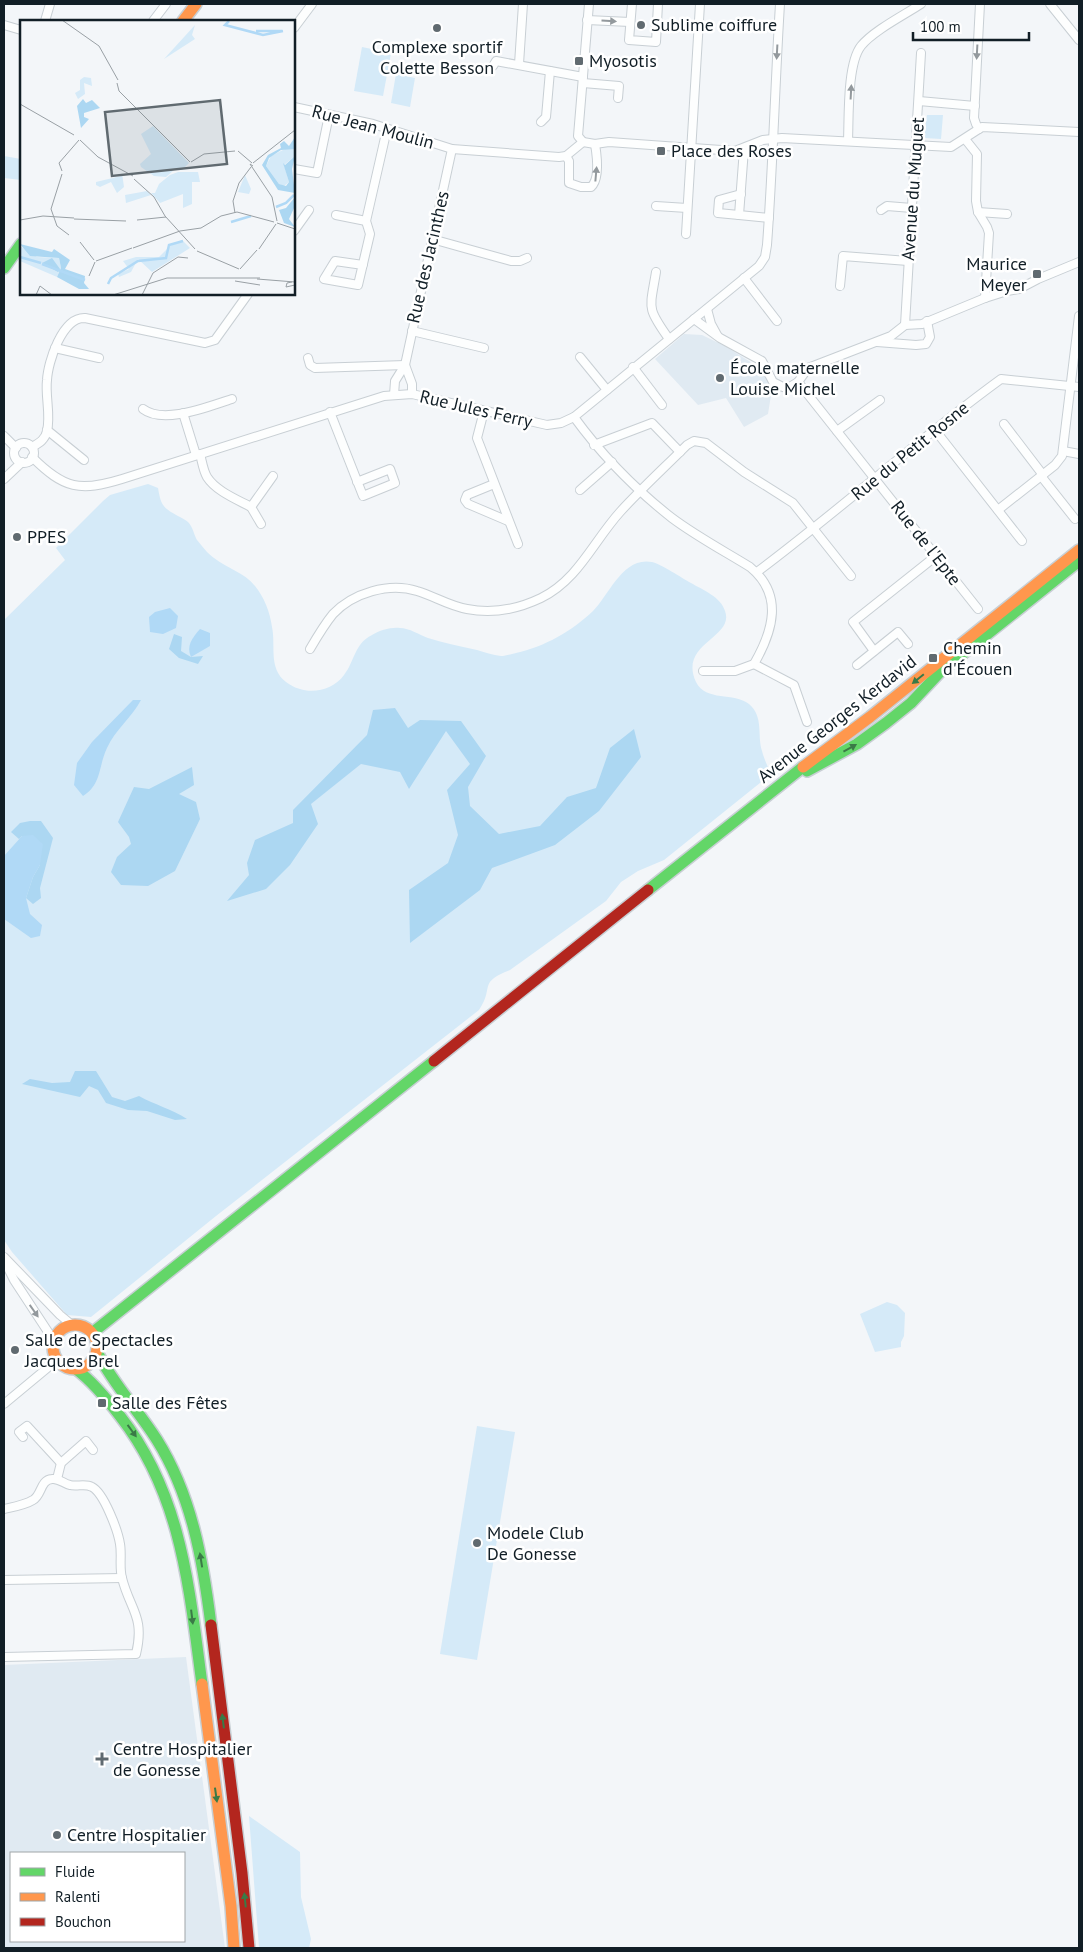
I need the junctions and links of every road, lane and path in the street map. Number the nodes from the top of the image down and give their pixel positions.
1 (50, 4) edge
2 (166, 4) edge
3 (196, 4) edge
4 (312, 4) edge
5 (523, 4) edge
6 (589, 4) edge
7 (632, 4) edge
8 (658, 4) edge
9 (700, 4) edge
10 (780, 4) edge
11 (920, 4) edge
12 (980, 4) edge
13 (1050, 4) edge
14 (45, 20) edge
15 (154, 20) edge
16 (184, 20) edge
17 (587, 20) junction
18 (630, 22) junction
19 (4, 25) edge
20 (295, 27) edge
21 (20, 30) edge
22 (1079, 40) edge
23 (921, 53) dead end
24 (519, 64) junction
25 (493, 66) dead end
26 (550, 71) junction
27 (583, 80) junction
28 (618, 98) dead end
29 (918, 101) junction
30 (975, 106) junction
31 (295, 107) edge
32 (329, 115) junction
33 (542, 122) dead end
34 (387, 129) junction
35 (979, 129) junction
36 (1079, 132) edge
37 (772, 139) junction
38 (965, 139) junction
39 (848, 141) junction
40 (582, 142) junction
41 (595, 144) junction
42 (916, 145) junction
43 (691, 148) junction
44 (452, 149) junction
45 (744, 149) junction
46 (566, 156) junction
47 (295, 168) edge
48 (740, 194) junction
49 (656, 206) dead end
50 (687, 208) junction
51 (912, 208) junction
52 (309, 210) dead end
53 (881, 210) dead end
54 (978, 212) junction
55 (1007, 214) dead end
56 (336, 215) dead end
57 (739, 215) junction
58 (769, 218) junction
59 (366, 221) junction
60 (295, 230) edge
61 (686, 234) dead end
62 (432, 240) junction
63 (20, 245) edge
64 (527, 258) dead end
65 (908, 261) junction
66 (1079, 262) edge
67 (363, 266) junction
68 (4, 268) edge
69 (656, 272) dead end
70 (744, 278) junction
71 (840, 286) dead end
72 (247, 295) edge
73 (985, 298) junction
74 (707, 309) junction
75 (1079, 316) edge
76 (694, 319) junction
77 (777, 321) dead end
78 (927, 321) junction
79 (905, 325) junction
80 (412, 330) junction
81 (720, 338) junction
82 (669, 339) junction
83 (877, 342) junction
84 (55, 348) junction
85 (484, 348) dead end
86 (580, 357) dead end
87 (99, 358) dead end
88 (308, 358) dead end
89 (406, 365) junction
90 (633, 368) junction
91 (798, 382) junction
92 (1075, 387) edge
93 (607, 390) junction
94 (412, 394) junction
95 (394, 395) junction
96 (232, 399) dead end
97 (880, 400) dead end
98 (662, 405) dead end
99 (143, 409) dead end
100 (484, 411) junction
101 (330, 412) junction
102 (183, 414) junction
103 (574, 417) junction
104 (1004, 424) dead end
105 (47, 430) junction
106 (935, 430) junction
107 (837, 432) junction
108 (4, 436) edge
109 (594, 445) junction
110 (32, 447) junction
111 (16, 448) junction
112 (1063, 451) junction
113 (680, 452) junction
114 (1079, 454) edge
115 (198, 455) junction
116 (32, 458) junction
117 (84, 460) dead end
118 (22, 462) junction
119 (612, 462) junction
120 (1042, 475) junction
121 (273, 476) dead end
122 (875, 478) junction
123 (4, 479) edge
124 (357, 482) junction
125 (494, 484) junction
126 (580, 490) dead end
127 (640, 490) junction
128 (251, 507) junction
129 (998, 510) junction
130 (1075, 519) dead end
131 (508, 521) junction
132 (261, 524) dead end
133 (815, 529) junction
134 (1022, 542) dead end
135 (518, 544) dead end
136 (1079, 550) edge
137 (936, 556) junction
138 (1079, 561) edge
139 (757, 572) junction
140 (851, 576) dead end
141 (978, 609) dead end
142 (908, 644) dead end
143 (310, 649) dead end
144 (874, 651) junction
145 (754, 664) junction
146 (857, 665) dead end
147 (703, 671) dead end
148 (807, 722) dead end
149 (764, 800) junction
150 (4, 1259) edge
151 (72, 1325) junction
152 (92, 1333) junction
153 (54, 1341) junction
154 (97, 1352) junction
155 (57, 1360) junction
156 (76, 1369) junction
157 (4, 1404) edge
158 (23, 1437) dead end
159 (93, 1450) dead end
160 (60, 1463) junction
161 (57, 1479) junction
162 (4, 1509) edge
163 (122, 1578) junction
164 (4, 1580) edge
165 (4, 1657) edge
166 (234, 1948) edge
167 (249, 1948) edge

1 - 14 street
2 - 15 street
3 - 16 main road
4 - 20 street
5 - 24 street
6 - 17 street
7 - 18 street
8 - 18 street
9 - 43 street
10 -> 37 street, Rue Jules Ferry
39 -> 11 street
12 -> 30 street
13 - 22 street
17 -> 18 street
17 - 27 street
19 - 21 street
23 - 29 street, Avenue du Muguet
24 - 25 street
24 - 26 street
26 - 27 street
26 - 33 street
27 - 28 street
27 - 40 street
29 - 30 street
29 - 42 street, Avenue du Muguet
30 - 35 street
31 - 32 street, Rue Jean Moulin
32 - 34 street, Rue Jean Moulin
32 - 47 street
34 - 44 street, Rue Jean Moulin
34 - 59 street
35 - 36 street
35 - 38 street
37 - 39 street
37 - 45 street
37 - 58 street, Rue Jules Ferry
38 - 42 street
38 - 54 street
39 - 42 street
40 - 41 street
40 - 46 street
41 - 43 street
46 -> 41 street
42 - 51 street, Avenue du Muguet
43 - 45 street
43 - 50 street
44 - 46 street, Rue Jean Moulin
44 - 62 street, Rue des Jacinthes
45 - 48 street
48 - 57 street
48 - 57 street
49 - 50 street
50 - 61 street
51 - 53 street
51 - 65 street, Avenue du Muguet
52 - 60 street
54 - 55 street
54 - 73 street
56 - 59 street
57 - 58 street
58 - 70 street, Rue Jules Ferry
59 - 67 street
62 - 64 street
62 - 80 street, Rue des Jacinthes
63 - 68 main road
65 - 71 street
65 - 79 street, Avenue du Muguet
66 - 73 street
67 - 67 street
69 - 82 street
70 - 74 street, Rue Jules Ferry
70 - 77 street
72 - 84 street
73 - 78 street
74 - 76 street, Rue Jules Ferry
74 - 81 street
75 - 92 street
76 - 81 street
76 - 82 street, Rue Jules Ferry
78 - 79 street
78 - 83 street
79 - 83 street
80 - 85 street
80 - 89 street, Rue des Jacinthes
81 - 91 street
82 - 90 street, Rue Jules Ferry
83 - 91 street
84 - 87 street
84 - 105 street
86 - 93 street
88 - 89 street
89 - 94 street
89 - 95 street
90 - 93 street, Rue Jules Ferry
90 - 98 street
91 - 107 street, Rue de l'Epte
92 - 106 street, Rue du Petit Rosne
92 - 112 street
93 - 103 street, Rue Jules Ferry
94 - 95 street, Rue Jules Ferry
94 - 100 street, Rue Jules Ferry
95 - 101 street, Rue Jules Ferry
96 - 102 street
97 - 107 street
99 - 102 street
100 - 103 street, Rue Jules Ferry
100 - 125 street
101 - 115 street, Rue Jules Ferry
101 - 124 street
102 - 115 street
103 - 109 street
104 - 120 street
105 - 110 street
105 - 117 street
106 - 122 street, Rue du Petit Rosne
106 - 129 street
107 - 122 street, Rue de l'Epte
108 - 111 street
109 - 113 street
109 - 119 street
110 - 111 street
110 - 116 street
111 - 118 street
112 - 114 street
112 - 120 street
113 - 127 street
113 - 133 street
115 - 116 street, Rue Jules Ferry
115 - 128 street
116 - 118 street
118 - 123 street
119 - 126 street
119 - 127 street
120 - 129 street
120 - 130 street
121 - 128 street
122 - 133 street, Rue du Petit Rosne
122 - 137 street, Rue de l'Epte
124 - 124 street
125 - 131 street
125 - 131 street
127 - 139 street
127 - 143 street
128 - 132 street
129 - 134 street
131 - 135 street
133 - 139 street, Rue du Petit Rosne
133 - 140 street
136 -> 149 main road, Avenue Georges Kerdavid
137 - 141 street, Rue de l'Epte
137 - 144 street
149 -> 138 main road, Avenue Georges Kerdavid
139 - 145 street
142 - 144 street
144 - 146 street
145 - 147 street
145 - 148 street
149 - 152 main road
150 - 151 street
150 -> 153 street
151 - 152 main road
151 - 153 main road
152 - 154 main road
153 - 155 main road
154 - 156 main road
167 -> 154 main road
155 - 156 main road
155 - 157 street
156 -> 166 main road
158 - 160 street
159 - 160 street
160 - 161 street
161 - 162 street
161 - 163 street
163 - 164 street
163 - 165 street

